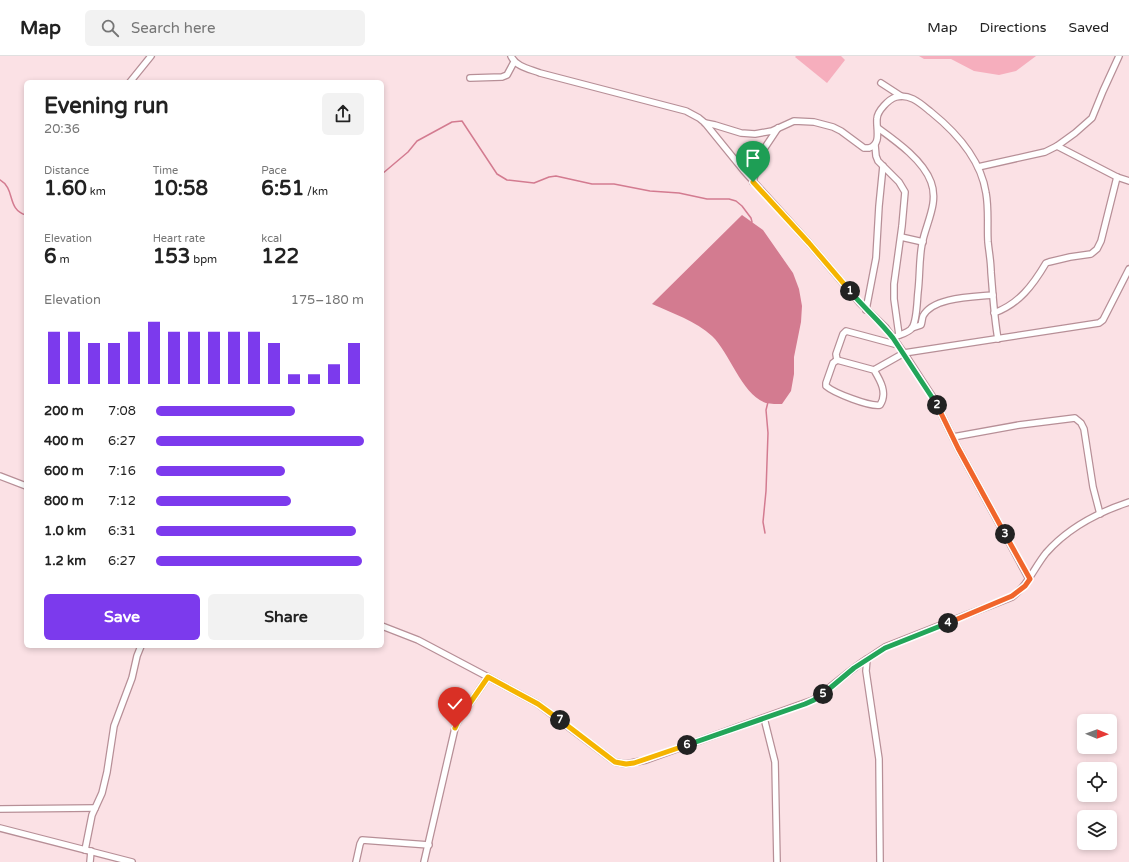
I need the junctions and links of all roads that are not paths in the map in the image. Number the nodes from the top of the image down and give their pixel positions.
1 (151, 56) edge
2 (1119, 56) edge
3 (513, 59) edge
4 (470, 78) dead end
5 (132, 80) edge
6 (881, 83) dead end
7 (901, 96) junction
8 (705, 123) junction
9 (778, 128) junction
10 (879, 130) junction
11 (875, 145) junction
12 (1057, 146) junction
13 (869, 148) junction
14 (875, 153) junction
15 (883, 166) junction
16 (978, 167) junction
17 (1117, 177) junction
18 (1129, 180) edge
19 (753, 182) junction
20 (901, 237) junction
21 (922, 242) junction
22 (1129, 269) edge
23 (993, 294) junction
24 (866, 310) junction
25 (994, 313) junction
26 (912, 328) junction
27 (896, 336) junction
28 (998, 339) junction
29 (898, 345) junction
30 (904, 353) junction
31 (837, 360) junction
32 (874, 370) junction
33 (953, 437) junction
34 (0, 476) edge
35 (24, 485) edge
36 (1129, 502) edge
37 (1100, 514) junction
38 (1030, 579) junction
39 (384, 627) edge
40 (140, 648) edge
41 (867, 659) junction
42 (488, 677) junction
43 (764, 718) junction
44 (95, 808) junction
45 (0, 809) edge
46 (0, 828) edge
47 (429, 845) junction
48 (85, 850) junction
49 (91, 851) junction
50 (90, 862) edge
51 (132, 862) edge
52 (356, 862) edge
53 (424, 862) edge
54 (777, 862) edge
55 (880, 862) edge

1 - 5 street
2 - 12 street
3 - 4 street
3 - 8 street
6 - 7 street
7 - 10 street
7 - 16 street
8 - 9 street
8 - 19 street
9 - 13 street
9 - 19 street
10 - 11 street
10 - 21 street
11 - 13 street
11 - 14 street
12 - 16 street
12 - 17 street
13 - 14 street
14 - 15 street
15 - 20 street
15 - 24 street
16 - 23 street
17 - 18 street
17 - 25 street
19 - 24 street
20 - 21 street
20 - 27 street
21 - 26 street
22 - 28 street
23 - 25 street
23 - 26 street
24 - 27 street
25 - 28 street
26 - 27 street
27 - 29 street
28 - 30 street
29 - 30 street
29 - 31 street
30 - 32 street
30 - 33 street
31 - 32 street
31 - 32 street
33 - 37 street
33 - 38 street
34 - 35 street
36 - 37 street
37 - 38 street
38 - 41 street
39 - 42 street
40 - 44 street
41 - 43 street
41 - 55 street
42 - 43 street
42 - 47 street
43 - 54 street
44 - 45 street
44 - 48 street
46 - 48 street
47 - 52 street
47 - 53 street
48 - 49 street
49 - 50 street
49 - 51 street

